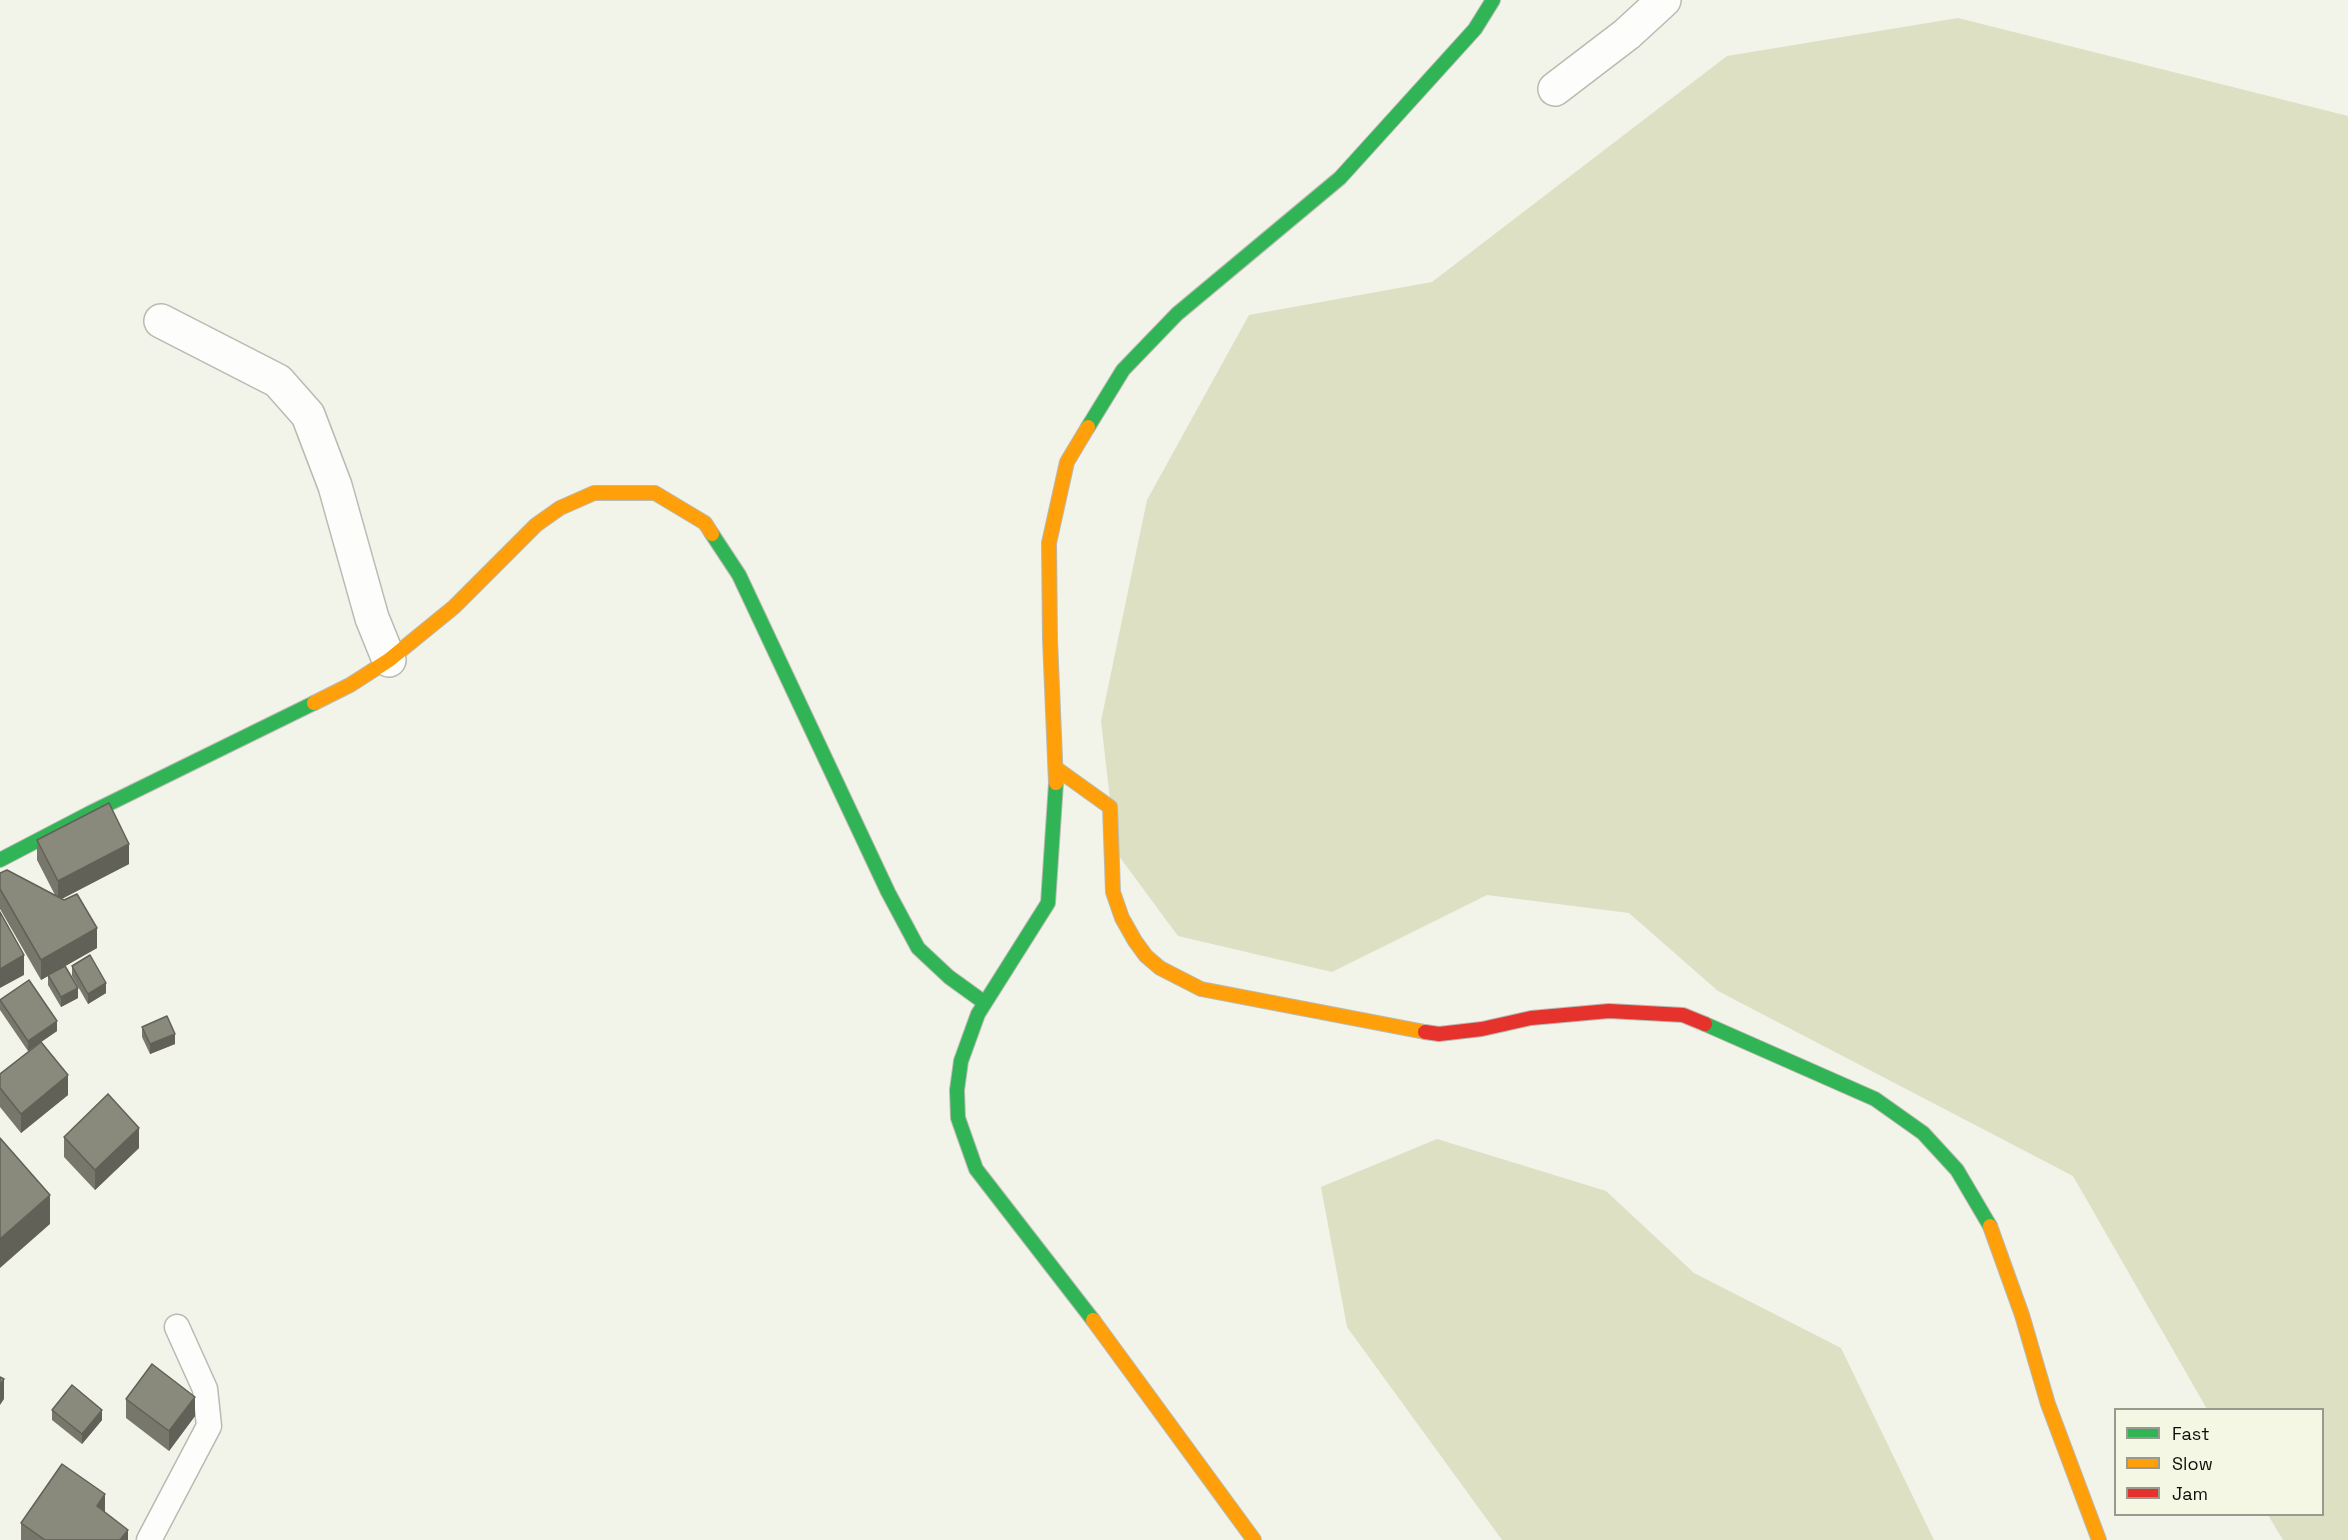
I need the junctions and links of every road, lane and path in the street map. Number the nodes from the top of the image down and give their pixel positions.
1 (1494, 0) edge
2 (1664, 0) edge
3 (1555, 89) dead end
4 (161, 321) dead end
5 (389, 660) junction
6 (1057, 769) junction
7 (0, 860) edge
8 (985, 1003) junction
9 (177, 1327) dead end
10 (149, 1540) edge
11 (1254, 1540) edge
12 (2099, 1540) edge

1 - 6 street
2 - 3 street
4 - 5 street
5 - 7 street
5 - 8 street
6 - 8 street
6 - 12 street
8 - 11 street
9 - 10 lane

